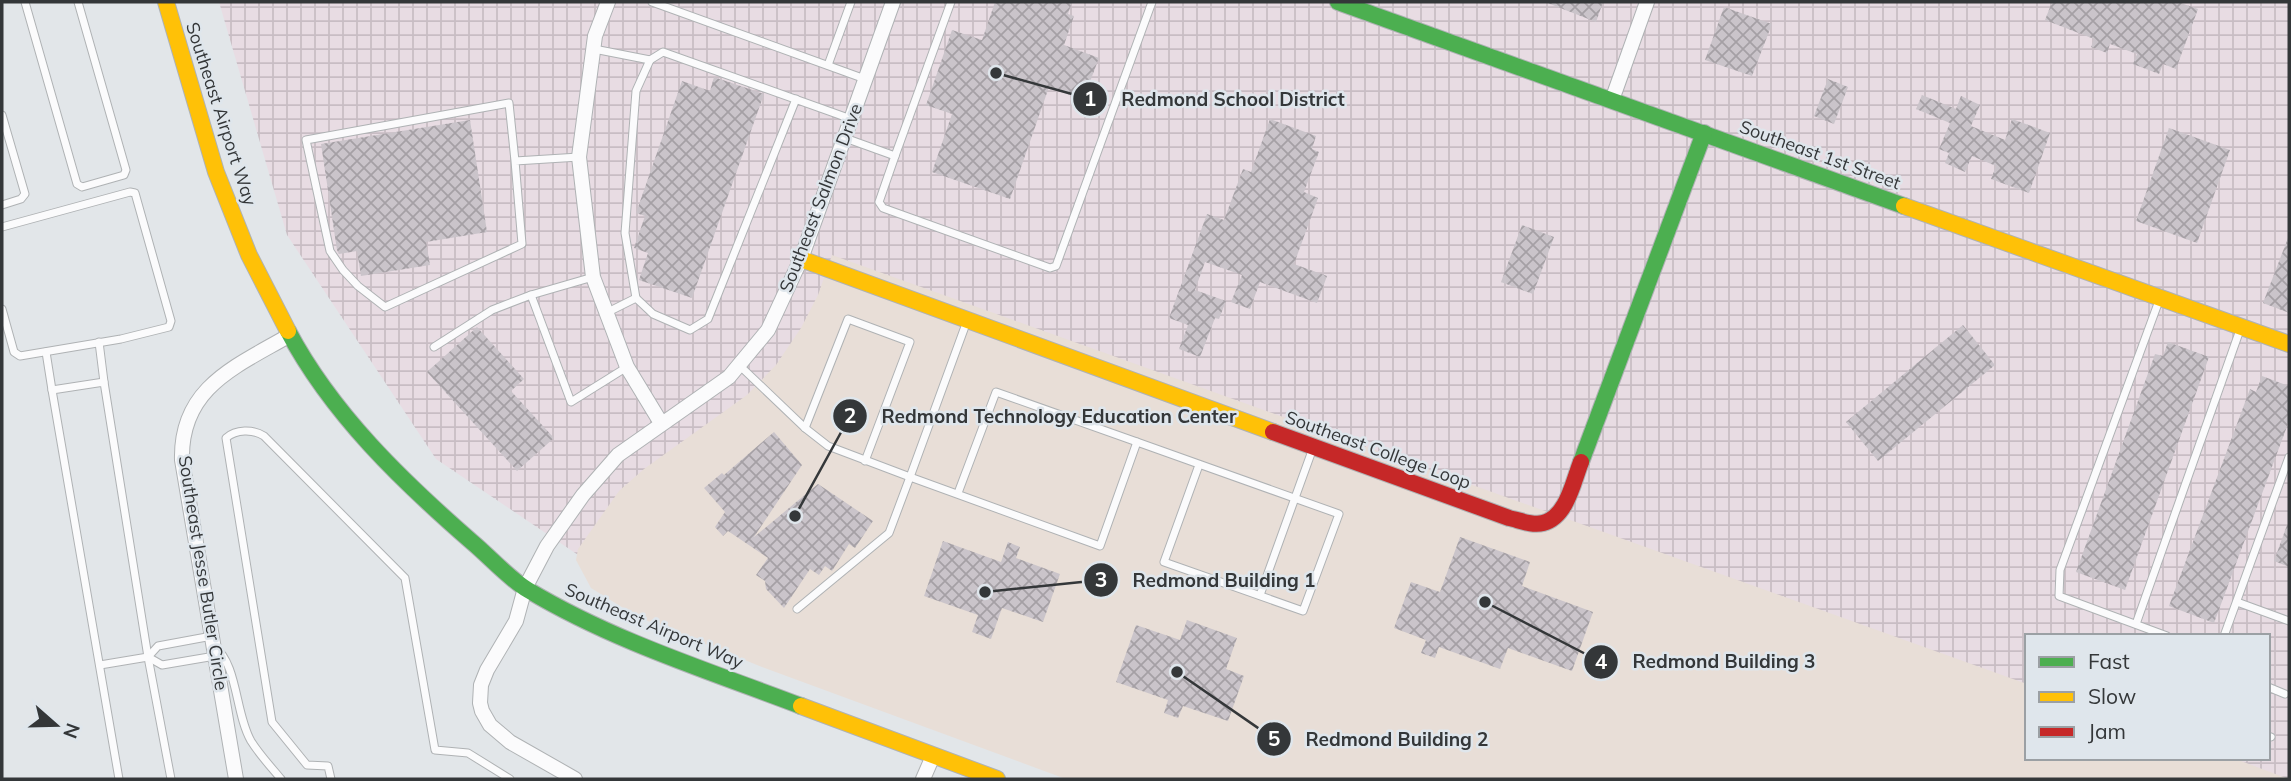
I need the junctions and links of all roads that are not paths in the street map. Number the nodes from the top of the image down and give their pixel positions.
1 (25, 2) edge
2 (78, 2) edge
3 (166, 2) edge
4 (608, 2) edge
5 (652, 2) edge
6 (851, 2) edge
7 (893, 2) edge
8 (951, 2) edge
9 (1152, 2) edge
10 (1338, 2) edge
11 (1647, 2) edge
12 (594, 48) junction
13 (650, 60) junction
14 (828, 65) junction
15 (866, 79) junction
16 (796, 99) junction
17 (1612, 100) junction
18 (2, 115) edge
19 (852, 119) junction
20 (1703, 133) junction
21 (845, 138) junction
22 (895, 156) junction
23 (579, 158) junction
24 (515, 161) junction
25 (2, 205) edge
26 (2, 227) edge
27 (802, 259) junction
28 (593, 277) junction
29 (531, 295) junction
30 (2160, 297) junction
31 (636, 298) junction
32 (2, 309) edge
33 (606, 313) junction
34 (967, 320) junction
35 (2241, 327) junction
36 (290, 335) junction
37 (99, 342) junction
38 (2289, 344) edge
39 (434, 347) dead end
40 (46, 352) junction
41 (739, 365) junction
42 (626, 367) junction
43 (104, 382) junction
44 (52, 390) junction
45 (661, 423) junction
46 (805, 428) junction
47 (1137, 442) junction
48 (1314, 448) junction
49 (2289, 457) edge
50 (865, 461) junction
51 (1199, 465) junction
52 (910, 477) junction
53 (958, 493) junction
54 (1295, 499) junction
55 (525, 588) junction
56 (1260, 596) junction
57 (2237, 602) junction
58 (797, 609) dead end
59 (2289, 621) edge
60 (2136, 624) junction
61 (2163, 634) edge
62 (2225, 634) edge
63 (214, 646) junction
64 (148, 657) junction
65 (100, 665) junction
66 (2270, 688) edge
67 (2285, 694) dead end
68 (933, 756) junction
69 (119, 779) edge
70 (171, 779) edge
71 (236, 779) edge
72 (281, 779) edge
73 (331, 779) edge
74 (510, 779) edge
75 (575, 779) edge
76 (923, 779) edge
77 (997, 779) edge

1 - 2 lane
3 - 36 street, Southeast Airport Way
4 - 12 street
5 - 14 lane
6 - 14 lane
7 - 15 street, Southeast Salmon Drive
8 - 22 lane
9 - 22 lane
10 - 17 street, Southeast 1st Street
11 - 17 street
12 - 13 lane
12 - 23 street
13 - 16 lane
13 - 31 lane
14 - 15 lane
15 - 19 street, Southeast Salmon Drive
16 - 19 lane
16 - 31 lane
17 - 20 street, Southeast 1st Street
18 - 25 lane
19 - 21 street, Southeast Salmon Drive
20 - 30 street, Southeast 1st Street
20 - 48 street, Southeast College Loop
21 - 22 lane
21 - 27 street, Southeast Salmon Drive
23 - 24 lane
23 - 28 street
24 - 24 lane
26 - 37 lane
27 - 34 street, Southeast College Loop
27 - 41 street, Southeast Salmon Drive
28 - 29 lane
28 - 33 street
29 - 39 lane
29 - 42 lane
30 - 35 street, Southeast 1st Street
30 - 60 lane
31 - 33 lane
32 - 40 lane
33 - 42 street
34 - 48 street, Southeast College Loop
34 - 52 lane
35 - 38 street, Southeast 1st Street
35 - 60 lane
36 - 55 street, Southeast Airport Way
36 - 63 street, Southeast Jesse Butler Circle
37 - 40 lane
37 - 43 lane
40 - 44 lane
41 - 45 street, Southeast Salmon Drive
41 - 46 lane
42 - 45 street
43 - 44 lane
43 - 64 lane
44 - 65 lane
45 - 55 street, Southeast Salmon Drive
46 - 50 lane
46 - 50 lane
47 - 51 lane
47 - 53 lane
47 - 53 lane
48 - 54 lane
49 - 57 lane
50 - 52 lane
51 - 54 lane
51 - 56 lane
52 - 53 lane
52 - 58 lane
54 - 56 lane
54 - 56 lane
55 - 68 street, Southeast Airport Way
55 - 75 street
57 - 59 lane
57 - 62 lane
60 - 61 lane
63 - 64 lane
63 - 64 lane
63 - 71 street, Southeast Jesse Butler Circle
63 - 72 lane
64 - 65 lane
64 - 70 lane
65 - 69 lane
66 - 67 lane
68 - 76 street
68 - 77 street, Southeast Airport Way
73 - 74 lane

